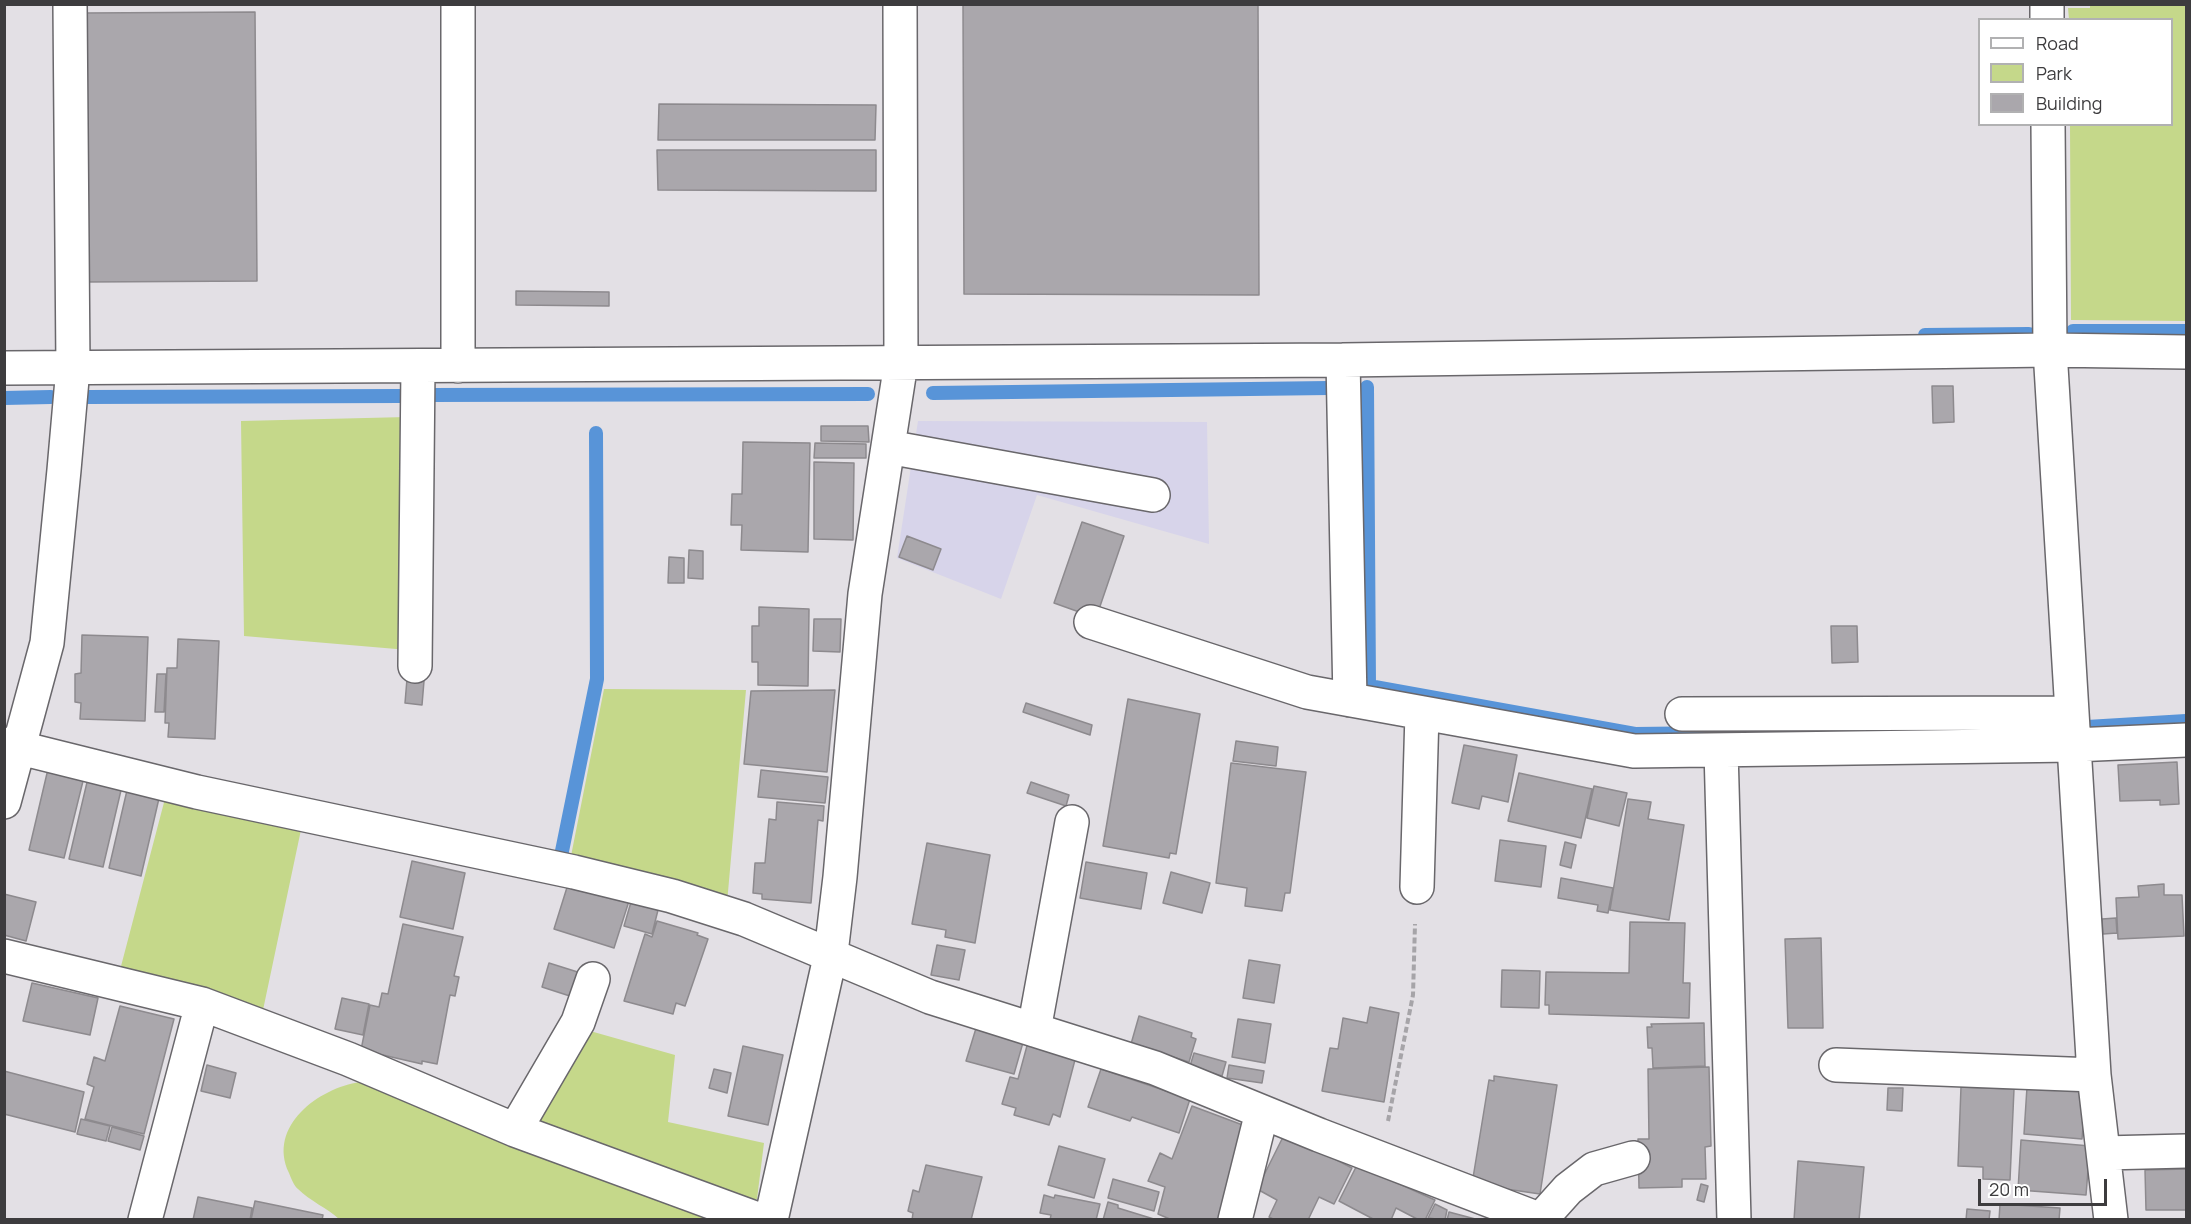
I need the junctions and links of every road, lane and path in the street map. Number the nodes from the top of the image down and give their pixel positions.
1 (70, 4) edge
2 (458, 4) edge
3 (900, 4) edge
4 (2048, 126) edge
5 (2050, 350) junction
6 (2187, 352) edge
7 (1343, 360) junction
8 (901, 363) junction
9 (418, 366) junction
10 (458, 366) junction
11 (4, 368) edge
12 (73, 368) junction
13 (888, 447) junction
14 (1153, 495) dead end
15 (1091, 622) dead end
16 (416, 666) dead end
17 (1350, 700) junction
18 (1422, 713) junction
19 (1682, 714) dead end
20 (2073, 729) junction
21 (2187, 740) edge
22 (12, 745) edge
23 (1721, 750) junction
24 (4, 802) edge
25 (1072, 822) dead end
26 (1416, 887) joint
27 (831, 953) junction
28 (4, 956) edge
29 (593, 979) dead end
30 (202, 1004) junction
31 (1034, 1030) junction
32 (1836, 1065) dead end
33 (2094, 1075) junction
34 (1262, 1112) junction
35 (515, 1130) junction
36 (2187, 1151) edge
37 (2104, 1153) junction
38 (1380, 1158) junction
39 (1633, 1158) dead end
40 (1534, 1218) edge
41 (145, 1220) edge
42 (760, 1220) edge
43 (771, 1220) edge
44 (1235, 1220) edge
45 (1734, 1220) edge
46 (2111, 1220) edge

1 - 12 street
2 - 10 street
3 - 8 street
4 - 5 street
5 - 6 street
5 - 7 street
5 - 20 street
7 - 8 street
7 - 17 street
8 - 10 street
8 - 13 street
9 - 10 street
9 - 12 street
9 - 16 street
11 - 12 street
12 - 22 street
13 - 14 street
13 - 27 street
15 - 17 street
17 - 18 street
18 - 23 street
18 - 26 street
19 - 20 street
20 - 21 street
20 - 23 street
20 - 33 street
22 - 24 street
22 - 27 street
23 - 45 street
25 - 31 street
26 - 38 path
27 - 31 street
27 - 43 street
28 - 30 street
29 - 35 street
30 - 35 street
30 - 41 street
31 - 34 street
32 - 33 street
33 - 37 street
34 - 38 street
34 - 44 street
35 - 42 street
36 - 37 street
37 - 46 street
38 - 40 street
39 - 40 street

